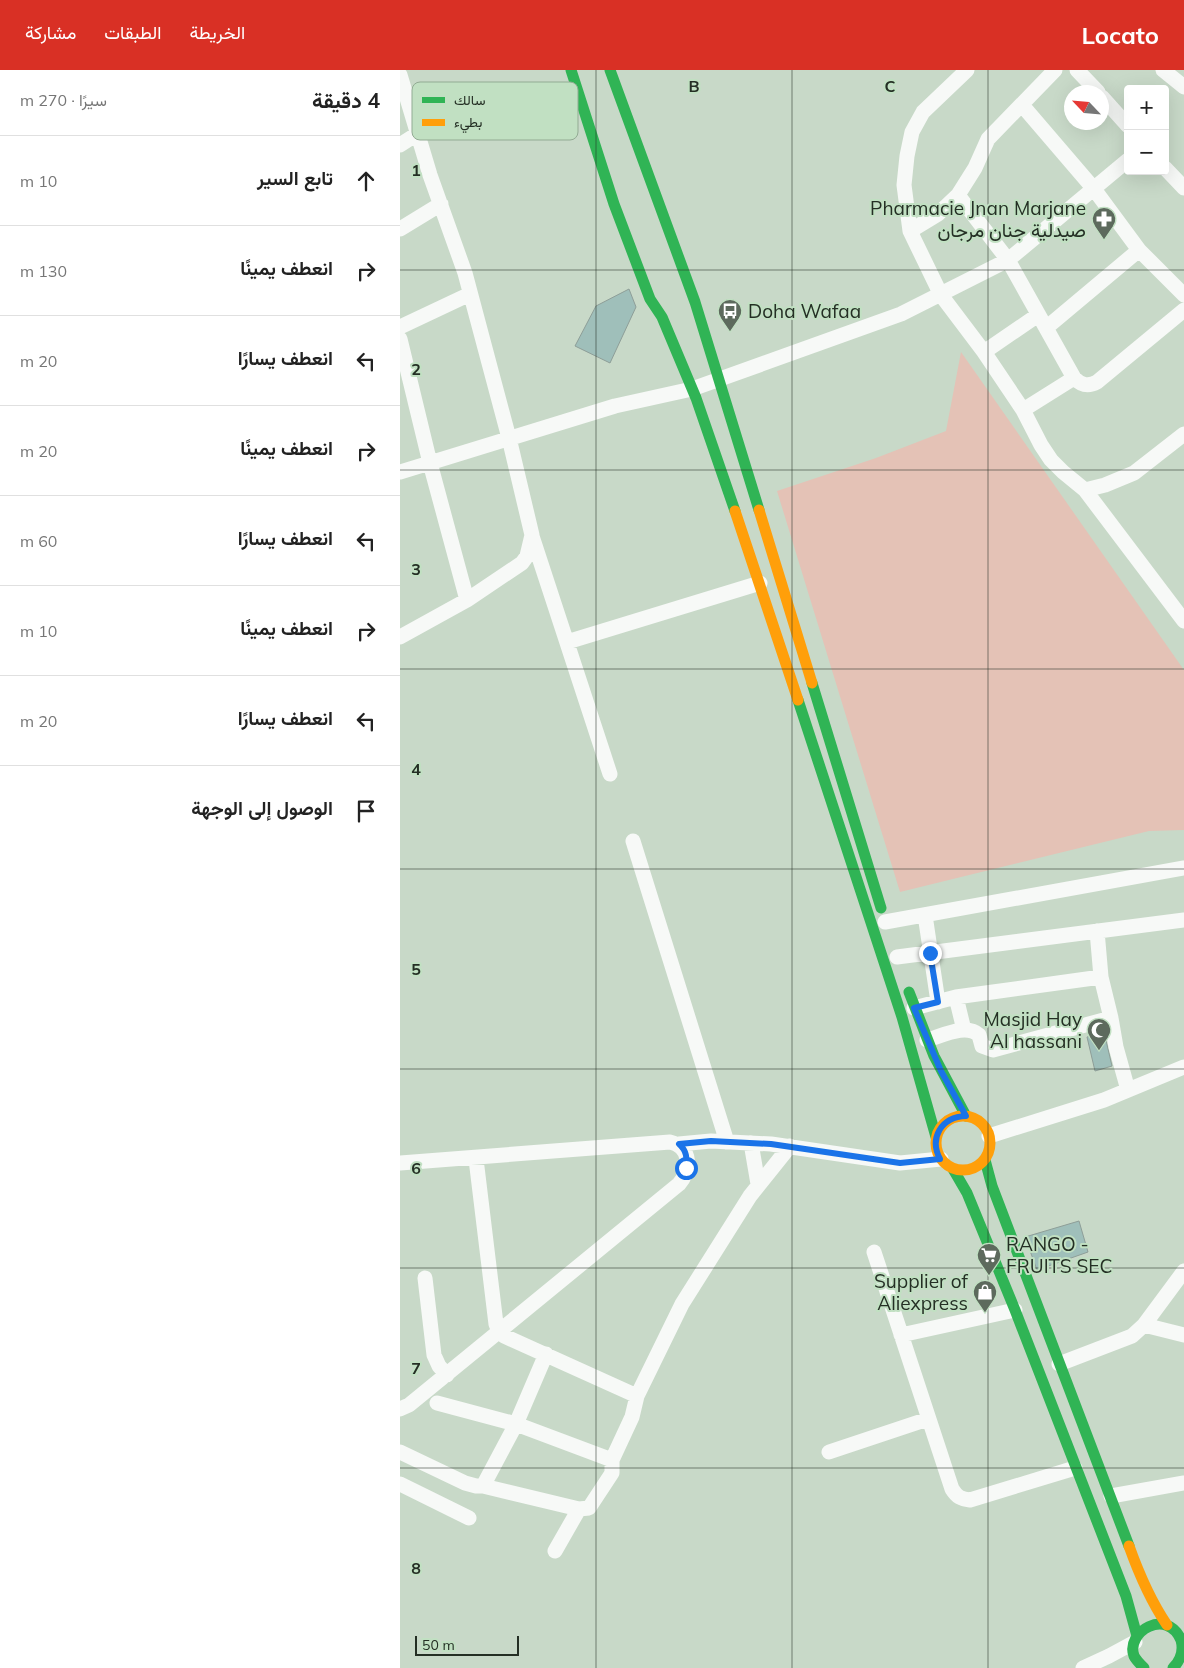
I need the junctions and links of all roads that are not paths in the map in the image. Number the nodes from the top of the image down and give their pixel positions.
1 (571, 70) edge
2 (610, 70) edge
3 (967, 70) edge
4 (1055, 70) edge
5 (1077, 70) edge
6 (1163, 70) edge
7 (400, 75) edge
8 (575, 82) edge
9 (1091, 85) edge
10 (1184, 87) edge
11 (578, 92) edge
12 (1022, 105) junction
13 (1109, 105) edge
14 (412, 117) edge
15 (1124, 122) edge
16 (412, 137) edge
17 (419, 140) edge
18 (400, 145) edge
19 (1124, 163) edge
20 (1169, 172) edge
21 (1184, 188) edge
22 (1094, 189) junction
23 (958, 195) junction
24 (441, 204) junction
25 (400, 229) edge
26 (910, 231) junction
27 (1139, 250) junction
28 (1008, 260) junction
29 (470, 294) junction
30 (941, 295) junction
31 (1184, 295) edge
32 (1184, 310) edge
33 (1042, 322) junction
34 (400, 327) edge
35 (400, 339) edge
36 (984, 352) junction
37 (1074, 378) junction
38 (718, 380) junction
39 (692, 389) junction
40 (1023, 410) junction
41 (1184, 435) edge
42 (509, 438) junction
43 (430, 463) junction
44 (400, 472) edge
45 (1085, 490) junction
46 (532, 535) junction
47 (760, 583) junction
48 (467, 600) junction
49 (1184, 621) edge
50 (400, 637) edge
51 (567, 642) junction
52 (610, 774) dead end
53 (633, 841) dead end
54 (1184, 868) edge
55 (925, 915) junction
56 (1184, 920) edge
57 (887, 926) joint
58 (1097, 931) junction
59 (930, 953) junction
60 (897, 957) dead end
61 (1101, 977) junction
62 (906, 982) dead end
63 (956, 998) junction
64 (938, 1002) junction
65 (914, 1008) junction
66 (1111, 1018) junction
67 (964, 1030) junction
68 (927, 1040) junction
69 (1184, 1067) edge
70 (1128, 1090) junction
71 (966, 1116) junction
72 (989, 1136) junction
73 (936, 1137) junction
74 (727, 1142) junction
75 (751, 1143) junction
76 (679, 1144) junction
77 (790, 1146) junction
78 (476, 1159) junction
79 (940, 1159) junction
80 (985, 1160) junction
81 (400, 1164) edge
82 (953, 1169) junction
83 (758, 1184) junction
84 (874, 1252) dead end
85 (1184, 1271) edge
86 (425, 1278) dead end
87 (1016, 1310) junction
88 (1144, 1325) junction
89 (499, 1331) junction
90 (901, 1335) junction
91 (1184, 1335) edge
92 (546, 1354) junction
93 (1059, 1364) junction
94 (447, 1375) junction
95 (637, 1396) junction
96 (437, 1404) dead end
97 (400, 1410) edge
98 (928, 1419) junction
99 (516, 1424) junction
100 (400, 1452) edge
101 (829, 1452) dead end
102 (612, 1460) junction
103 (1075, 1468) junction
104 (1184, 1483) edge
105 (400, 1484) edge
106 (483, 1486) junction
107 (1111, 1496) junction
108 (579, 1510) junction
109 (469, 1518) dead end
110 (555, 1551) dead end
111 (1175, 1627) edge
112 (1136, 1639) junction
113 (1178, 1663) edge
114 (1138, 1667) edge
115 (1083, 1668) edge

1 - 8 street
2 - 38 street
3 - 26 street
4 - 12 street
5 - 9 street
6 - 10 street
7 - 14 street
11 - 39 street
12 - 22 street
12 - 23 street
13 - 15 street
16 - 18 street
17 - 24 street
19 - 22 street
20 - 21 street
22 - 27 street
22 - 28 street
23 - 26 street
23 - 28 street
24 - 25 street
24 - 29 street
26 - 30 street
27 - 31 street
27 - 33 street
28 - 30 street
28 - 33 street
29 - 34 street
29 - 42 street
30 - 36 street
30 - 38 street
32 - 37 street
33 - 36 street
33 - 37 street
35 - 43 street
36 - 40 street
37 - 40 street
38 - 39 street
38 - 57 street
39 - 42 street
39 - 47 street
40 - 45 street
41 - 45 street
42 - 43 street
42 - 46 street
43 - 44 street
43 - 48 street
45 - 49 street
46 - 48 street
46 - 51 street
47 - 51 street
47 - 73 street
48 - 50 street
51 - 52 street
53 - 74 street
54 - 55 street
55 - 57 street
55 - 59 street
56 - 58 street
58 - 59 street
58 - 61 street
59 - 60 street
59 - 64 street
61 - 63 street
61 - 66 street
62 - 65 street
63 - 64 street
63 - 67 street
64 - 65 street
65 - 68 street
66 - 67 street
66 - 70 street
67 - 68 street
68 - 71 street
69 - 70 street
70 - 72 street
71 - 72 street
71 - 73 street
72 - 80 street
73 - 79 street
74 - 75 street
74 - 76 street
75 - 77 street
75 - 83 street
76 - 78 street
76 - 89 street
77 - 79 street
77 - 83 street
78 - 81 street
78 - 89 street
79 - 82 street
80 - 82 street
80 - 93 street
82 - 87 street
83 - 95 street
84 - 90 street
85 - 88 street
86 - 94 street
87 - 90 street
87 - 103 street
88 - 91 street
88 - 93 street
89 - 92 street
89 - 94 street
90 - 98 street
92 - 95 street
92 - 99 street
93 - 107 street
94 - 97 street
95 - 102 street
96 - 99 street
98 - 101 street
98 - 103 street
99 - 102 street
99 - 106 street
100 - 106 street
102 - 108 street
103 - 112 street
104 - 107 street
105 - 109 street
106 - 108 street
107 - 111 street
108 - 110 street
111 - 112 street
111 - 113 street
112 - 114 street
112 - 115 street

